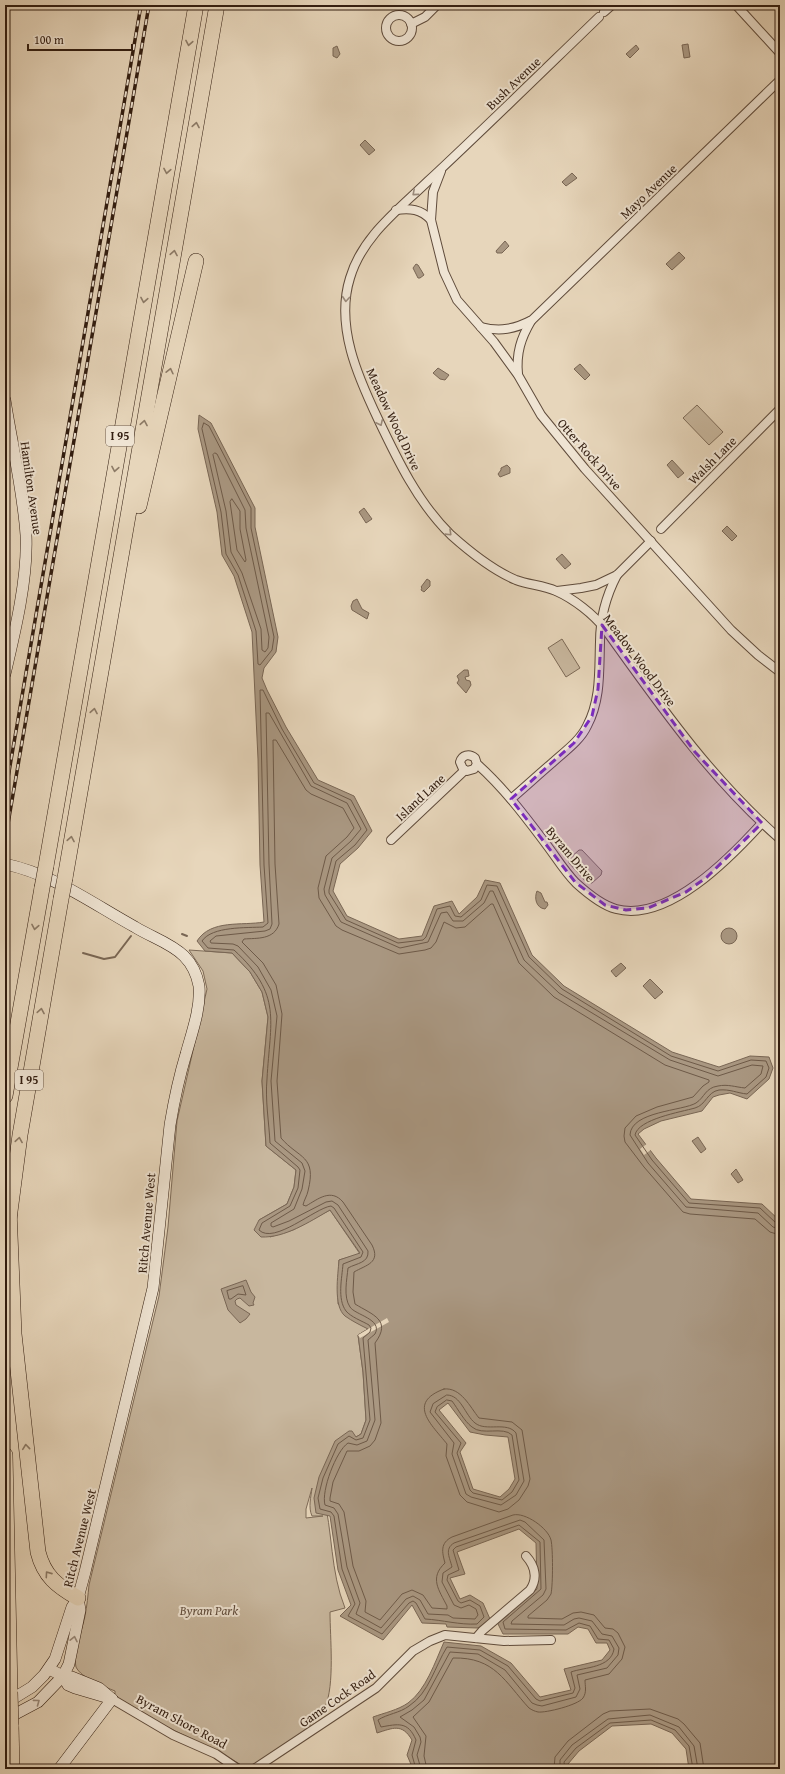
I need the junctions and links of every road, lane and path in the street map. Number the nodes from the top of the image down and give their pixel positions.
1 (196, 5) edge
2 (217, 5) edge
3 (437, 5) edge
4 (612, 5) edge
5 (736, 5) edge
6 (411, 24) dead end
7 (780, 53) edge
8 (780, 80) edge
9 (443, 166) junction
10 (396, 210) junction
11 (431, 220) junction
12 (196, 261) dead end
13 (532, 320) junction
14 (481, 327) junction
15 (518, 375) junction
16 (5, 400) edge
17 (780, 408) edge
18 (7, 423) edge
19 (662, 528) dead end
20 (651, 541) junction
21 (617, 575) junction
22 (555, 590) junction
23 (111, 613) junction
24 (602, 625) junction
25 (7, 655) edge
26 (780, 672) edge
27 (5, 674) edge
28 (477, 764) junction
29 (465, 770) junction
30 (511, 800) junction
31 (762, 823) junction
32 (780, 839) edge
33 (391, 840) dead end
34 (5, 864) edge
35 (5, 1096) edge
36 (9, 1210) junction
37 (5, 1262) edge
38 (5, 1455) edge
39 (526, 1556) dead end
40 (78, 1598) junction
41 (476, 1638) junction
42 (551, 1640) dead end
43 (49, 1669) junction
44 (63, 1676) junction
45 (8, 1697) edge
46 (112, 1699) junction
47 (8, 1723) edge
48 (70, 1755) junction
49 (12, 1769) edge
50 (59, 1769) edge
51 (67, 1769) edge
52 (238, 1769) edge
53 (254, 1769) edge

1 -> 35 highway, I 95, bridge
23 -> 2 highway, I 95
3 - 6 street
4 - 9 street, Bush Avenue
5 - 7 street
8 - 13 street, Mayo Avenue
9 -> 10 street, Meadow Wood Drive
9 - 11 street, Otter Rock Drive
10 - 11 street
10 -> 22 street, Meadow Wood Drive
11 - 14 street, Otter Rock Drive
23 -> 12 highway
13 - 14 street, Mayo Avenue
13 - 15 street, Mayo Avenue
14 - 15 street, Otter Rock Drive
15 - 20 street, Otter Rock Drive
16 - 18 main road, Hamilton Avenue
17 - 19 street, Walsh Lane
18 - 25 main road, Hamilton Avenue
20 - 21 street
20 - 26 street, Otter Rock Drive
21 - 22 street
21 - 24 street
22 - 24 street, Meadow Wood Drive
36 -> 23 highway, I 95, bridge
24 - 30 street
24 - 31 street, Meadow Wood Drive
25 - 27 main road, Hamilton Avenue
28 - 29 street
28 - 29 street, Byram Drive
28 - 30 street, Byram Drive
29 - 33 street, Island Lane
30 - 31 street, Byram Drive
31 - 32 street, Meadow Wood Drive
34 - 40 main road, Ritch Avenue West
36 - 37 highway, I 95
40 -> 36 highway
38 - 45 highway
39 - 41 street
40 - 43 main road, Ritch Avenue West
44 -> 40 main road, Ritch Avenue West
41 - 42 street, Game Cock Road
41 - 53 street, Game Cock Road
43 - 44 main road, Byram Shore Road
43 - 45 main road, Ritch Avenue West
44 - 46 main road, Byram Shore Road
47 -> 44 main road
45 - 47 highway, bridge
46 - 48 main road
46 - 52 street, Byram Shore Road
47 - 49 highway
48 - 50 main road
48 - 51 main road

